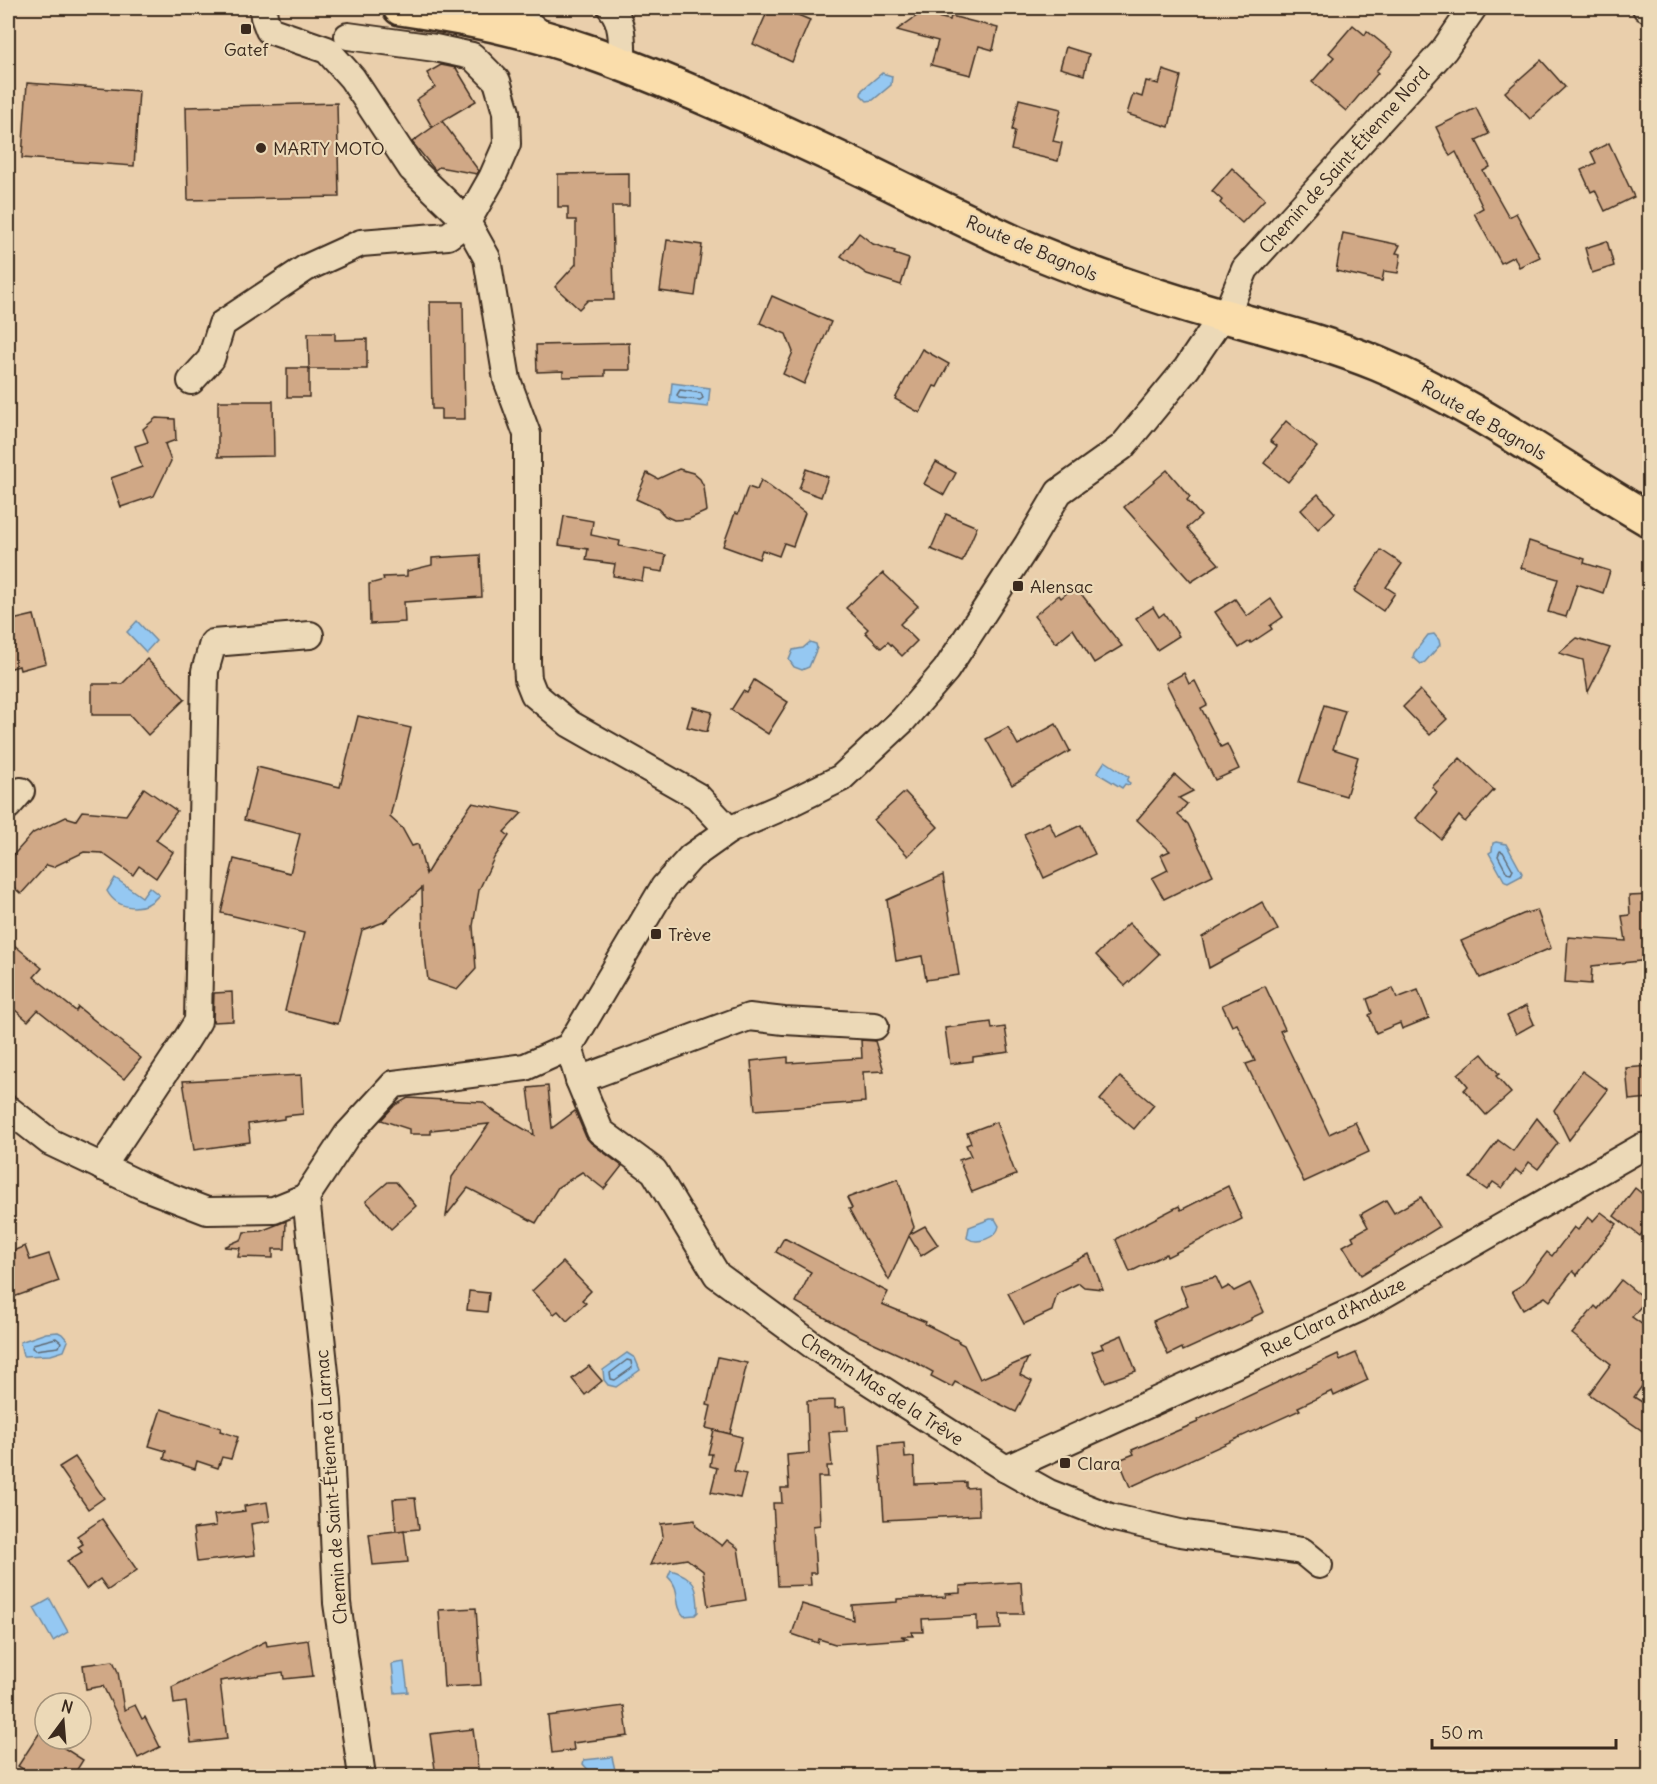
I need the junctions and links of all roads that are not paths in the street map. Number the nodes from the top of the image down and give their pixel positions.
1 (263, 8) edge
2 (510, 8) edge
3 (611, 8) edge
4 (1473, 8) edge
5 (422, 9) edge
6 (348, 36) dead end
7 (544, 37) junction
8 (622, 64) junction
9 (468, 222) junction
10 (1222, 316) junction
11 (191, 381) dead end
12 (1650, 520) edge
13 (310, 635) dead end
14 (729, 830) junction
15 (875, 1026) dead end
16 (569, 1047) junction
17 (579, 1080) junction
18 (8, 1109) edge
19 (1650, 1146) edge
20 (102, 1167) junction
21 (306, 1197) junction
22 (1006, 1469) junction
23 (1319, 1565) dead end
24 (362, 1776) edge

1 - 9 street
2 - 7 street
3 - 8 street
4 - 10 street, Chemin de Saint-Étienne Nord
5 - 7 main road, Route de Bagnols
6 - 9 street
7 - 8 main road, Route de Bagnols
8 - 10 main road, Route de Bagnols
9 - 11 street
9 - 14 street
10 - 12 main road, Route de Bagnols
10 - 14 street, Chemin de Saint-Étienne Nord
13 - 20 street
14 - 16 street, Chemin de Saint-Étienne Nord
15 - 17 street
16 - 17 street, Chemin Mas de la Trêve
16 - 21 street
17 - 22 street, Chemin Mas de la Trêve
18 - 20 street
19 - 22 street, Rue Clara d'Anduze
20 - 21 street
21 - 24 street, Chemin de Saint-Étienne à Larnac
22 - 23 street, Chemin Mas de la Trêve

